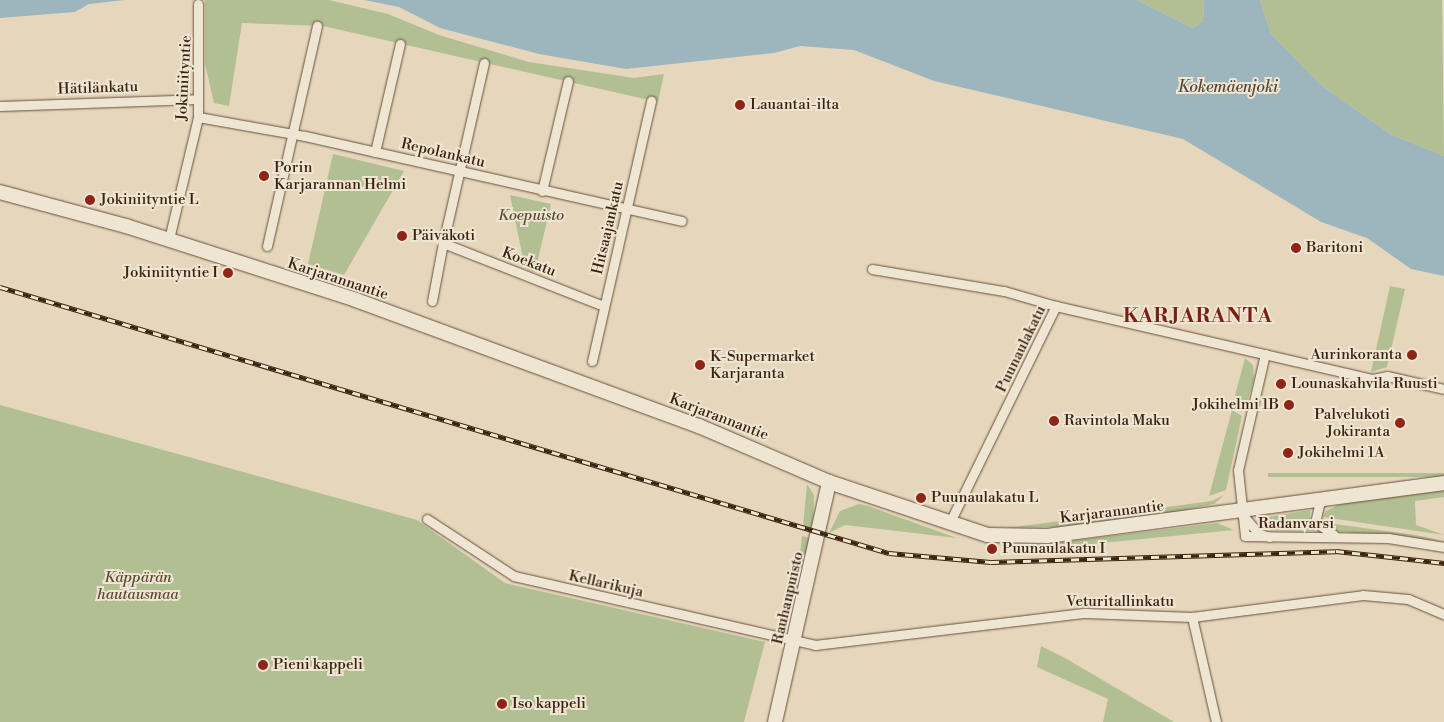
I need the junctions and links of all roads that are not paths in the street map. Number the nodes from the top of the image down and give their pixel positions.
1 (198, 4) dead end
2 (317, 26) dead end
3 (400, 44) dead end
4 (484, 64) dead end
5 (568, 82) dead end
6 (197, 99) junction
7 (651, 101) dead end
8 (0, 106) edge
9 (198, 117) junction
10 (292, 133) junction
11 (375, 152) junction
12 (460, 172) junction
13 (542, 190) junction
14 (0, 192) edge
15 (626, 209) junction
16 (682, 221) dead end
17 (169, 240) junction
18 (443, 243) junction
19 (267, 246) dead end
20 (872, 269) dead end
21 (432, 301) dead end
22 (604, 306) junction
23 (1056, 306) junction
24 (1265, 354) junction
25 (592, 361) dead end
26 (1444, 389) edge
27 (829, 482) junction
28 (1444, 483) edge
29 (1320, 501) junction
30 (1240, 512) junction
31 (427, 519) dead end
32 (950, 524) junction
33 (1342, 538) junction
34 (1444, 546) edge
35 (1444, 614) edge
36 (1192, 617) junction
37 (794, 641) junction
38 (775, 722) edge
39 (1216, 722) edge

1 - 6 street, Jokiniityntie
2 - 10 street
3 - 11 street
4 - 12 street
5 - 13 street
6 - 8 street, Hätilänkatu
6 - 9 street, Jokiniityntie
7 - 15 street, Hitsaajankatu
9 - 10 street, Repolankatu
9 - 17 street, Jokiniityntie
10 - 11 street, Repolankatu
10 - 19 street
11 - 12 street, Repolankatu
12 - 13 street, Repolankatu
12 - 18 street
13 - 15 street, Repolankatu
14 - 17 main road, Karjarannantie
15 - 16 street, Repolankatu
15 - 22 street, Hitsaajankatu
17 - 27 main road, Karjarannantie
18 - 21 street
18 - 22 street, Koekatu
20 - 23 street
22 - 25 street, Hitsaajankatu
23 - 24 street, Puunaulakatu
23 - 32 street, Puunaulakatu
24 - 26 street, Puunaulakatu
24 - 30 street
27 - 32 main road, Karjarannantie
27 - 37 main road, Rauhanpuisto
28 - 29 main road, Karjarannantie
29 - 30 main road, Karjarannantie
29 - 33 street, Radanvarsi
30 - 32 main road, Karjarannantie
30 - 33 street, Radanvarsi
31 - 37 street, Kellarikuja
33 - 34 street, Radanvarsi
35 - 36 street, Veturitallinkatu
36 - 37 street, Veturitallinkatu
36 - 39 street
37 - 38 main road, Rauhanpuisto

